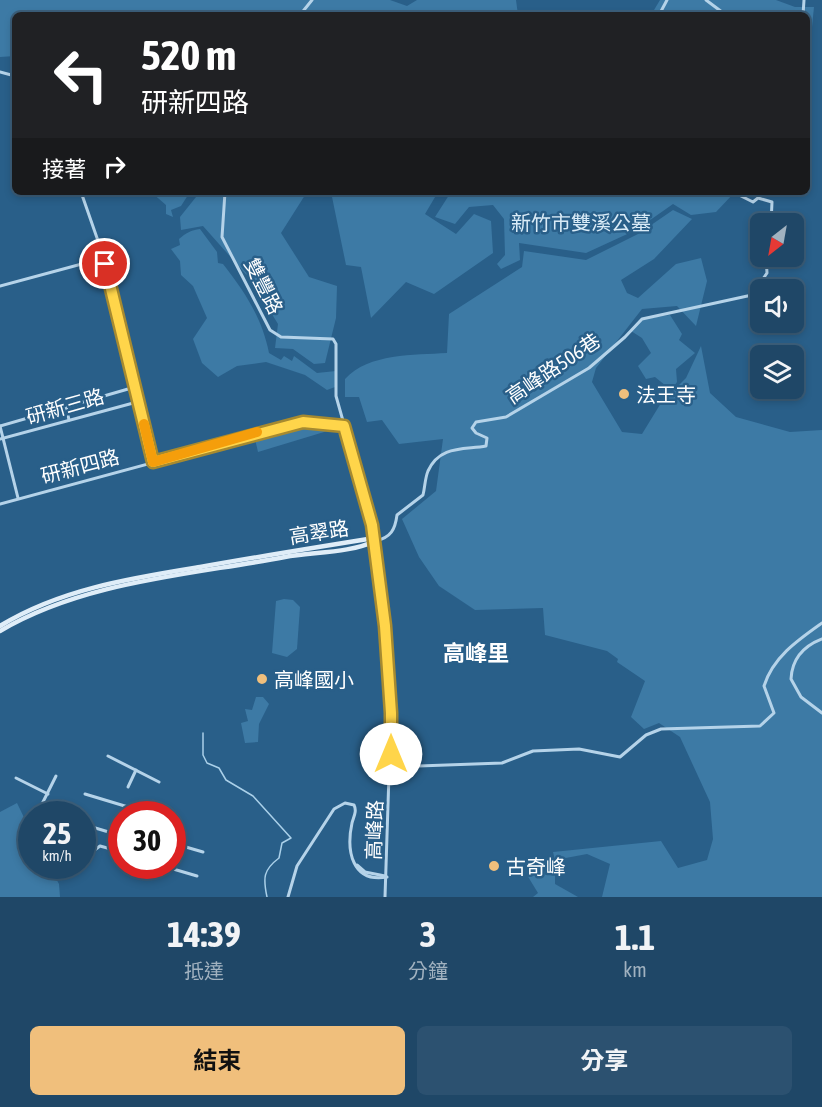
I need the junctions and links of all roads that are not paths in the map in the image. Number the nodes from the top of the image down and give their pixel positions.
1 (312, 0) edge
2 (706, 0) edge
3 (302, 12) edge
4 (722, 12) edge
5 (82, 195) edge
6 (225, 195) edge
7 (739, 195) edge
8 (772, 213) edge
9 (104, 258) junction
10 (767, 267) edge
11 (0, 286) edge
12 (333, 339) joint
13 (135, 387) junction
14 (138, 402) junction
15 (66, 406) junction
16 (69, 420) junction
17 (0, 426) edge
18 (344, 426) junction
19 (1, 439) edge
20 (153, 462) junction
21 (18, 498) junction
22 (0, 504) edge
23 (375, 541) junction
24 (822, 623) edge
25 (0, 626) edge
26 (0, 631) edge
27 (822, 639) edge
28 (822, 713) edge
29 (108, 756) dead end
30 (391, 767) junction
31 (136, 770) junction
32 (56, 776) dead end
33 (16, 778) dead end
34 (159, 782) dead end
35 (128, 787) dead end
36 (48, 794) junction
37 (85, 794) dead end
38 (44, 801) edge
39 (108, 801) edge
40 (186, 847) edge
41 (203, 852) dead end
42 (186, 873) edge
43 (197, 876) dead end
44 (387, 877) junction
45 (288, 897) edge
46 (385, 897) edge

1 - 3 street
2 - 4 street
5 - 9 street
6 - 12 street, 雙豐路
7 - 8 street
9 - 11 street
9 - 13 street
10 - 23 street, 高峰路506巷
12 - 18 street, 高峰路
13 - 14 street
13 - 15 street, 研新三路
14 - 16 street, 研新三路
14 - 20 street
15 - 16 street
15 - 17 street, 研新三路
16 - 19 street, 研新三路
17 - 19 street
18 - 20 street, 研新四路
18 - 23 street, 高峰路
19 - 21 street
20 - 21 street, 研新四路
21 - 22 street, 研新四路
23 - 25 street, 高翠路
23 - 26 street, 高翠路
23 - 30 street, 高峰路
24 - 30 street
27 - 28 street
29 - 31 street
30 - 44 street, 高峰路
31 - 34 street
31 - 35 street
32 - 36 street
33 - 36 street
36 - 38 street
37 - 39 street
40 - 41 street
42 - 43 street
44 - 45 street
44 - 46 street, 高峰路

